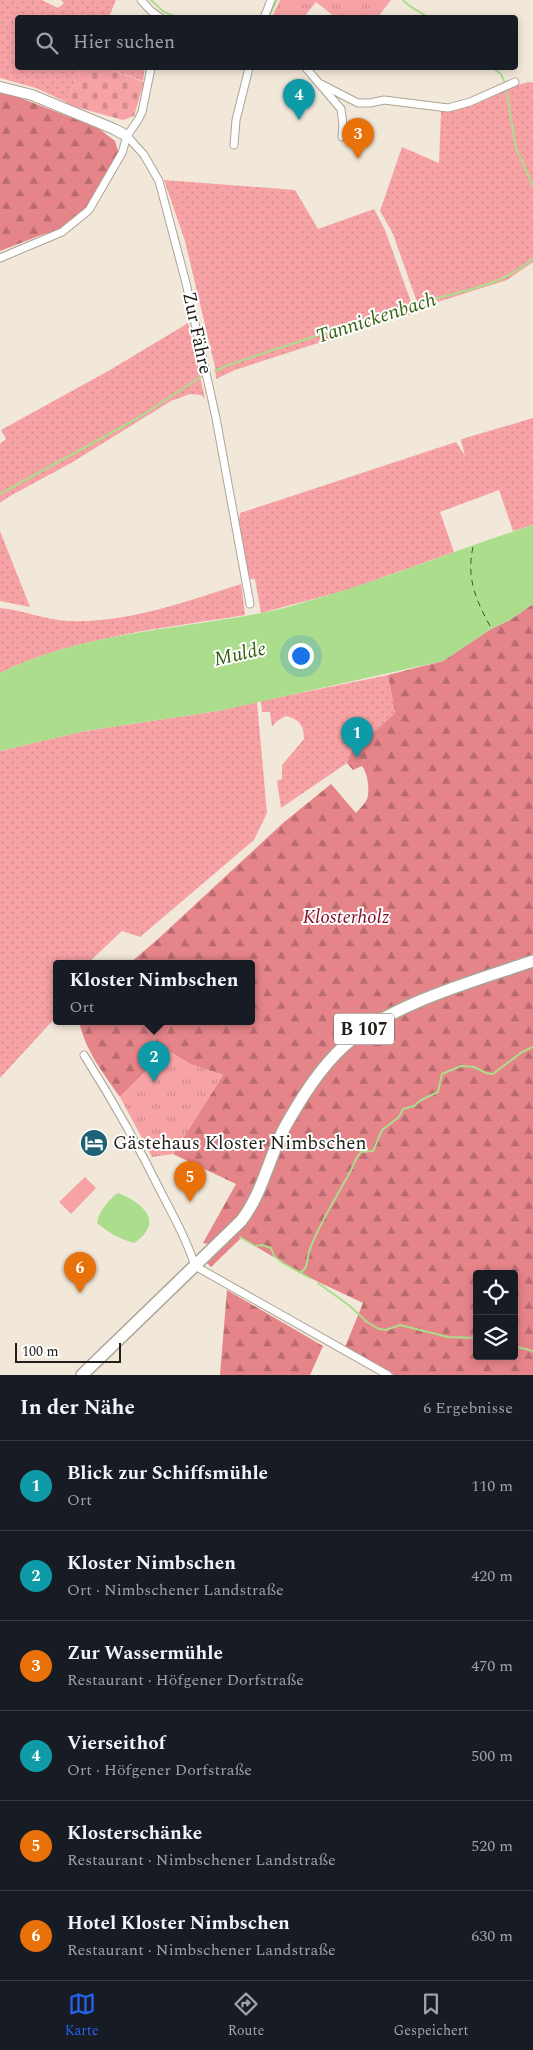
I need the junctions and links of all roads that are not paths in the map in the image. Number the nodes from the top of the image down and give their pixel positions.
1 (141, 0) edge
2 (271, 0) edge
3 (157, 15) edge
4 (265, 15) edge
5 (151, 70) edge
6 (248, 70) edge
7 (308, 70) edge
8 (515, 82) dead end
9 (321, 84) junction
10 (0, 87) edge
11 (352, 101) junction
12 (341, 109) junction
13 (127, 136) junction
14 (342, 137) dead end
15 (234, 145) dead end
16 (0, 258) edge
17 (250, 604) dead end
18 (533, 961) edge
19 (84, 1055) dead end
20 (195, 1266) junction
21 (82, 1375) edge
22 (388, 1375) edge

1 - 3 street
2 - 4 street
5 - 13 street
6 - 15 street
7 - 9 street
8 - 11 street
9 - 11 street
9 - 12 street
10 - 13 street, Zur Fähre
11 - 12 street
12 - 14 street
13 - 16 street
13 - 17 street, Zur Fähre
18 - 20 main road, B 107
19 - 20 street
20 - 21 main road, B 107
20 - 22 street

